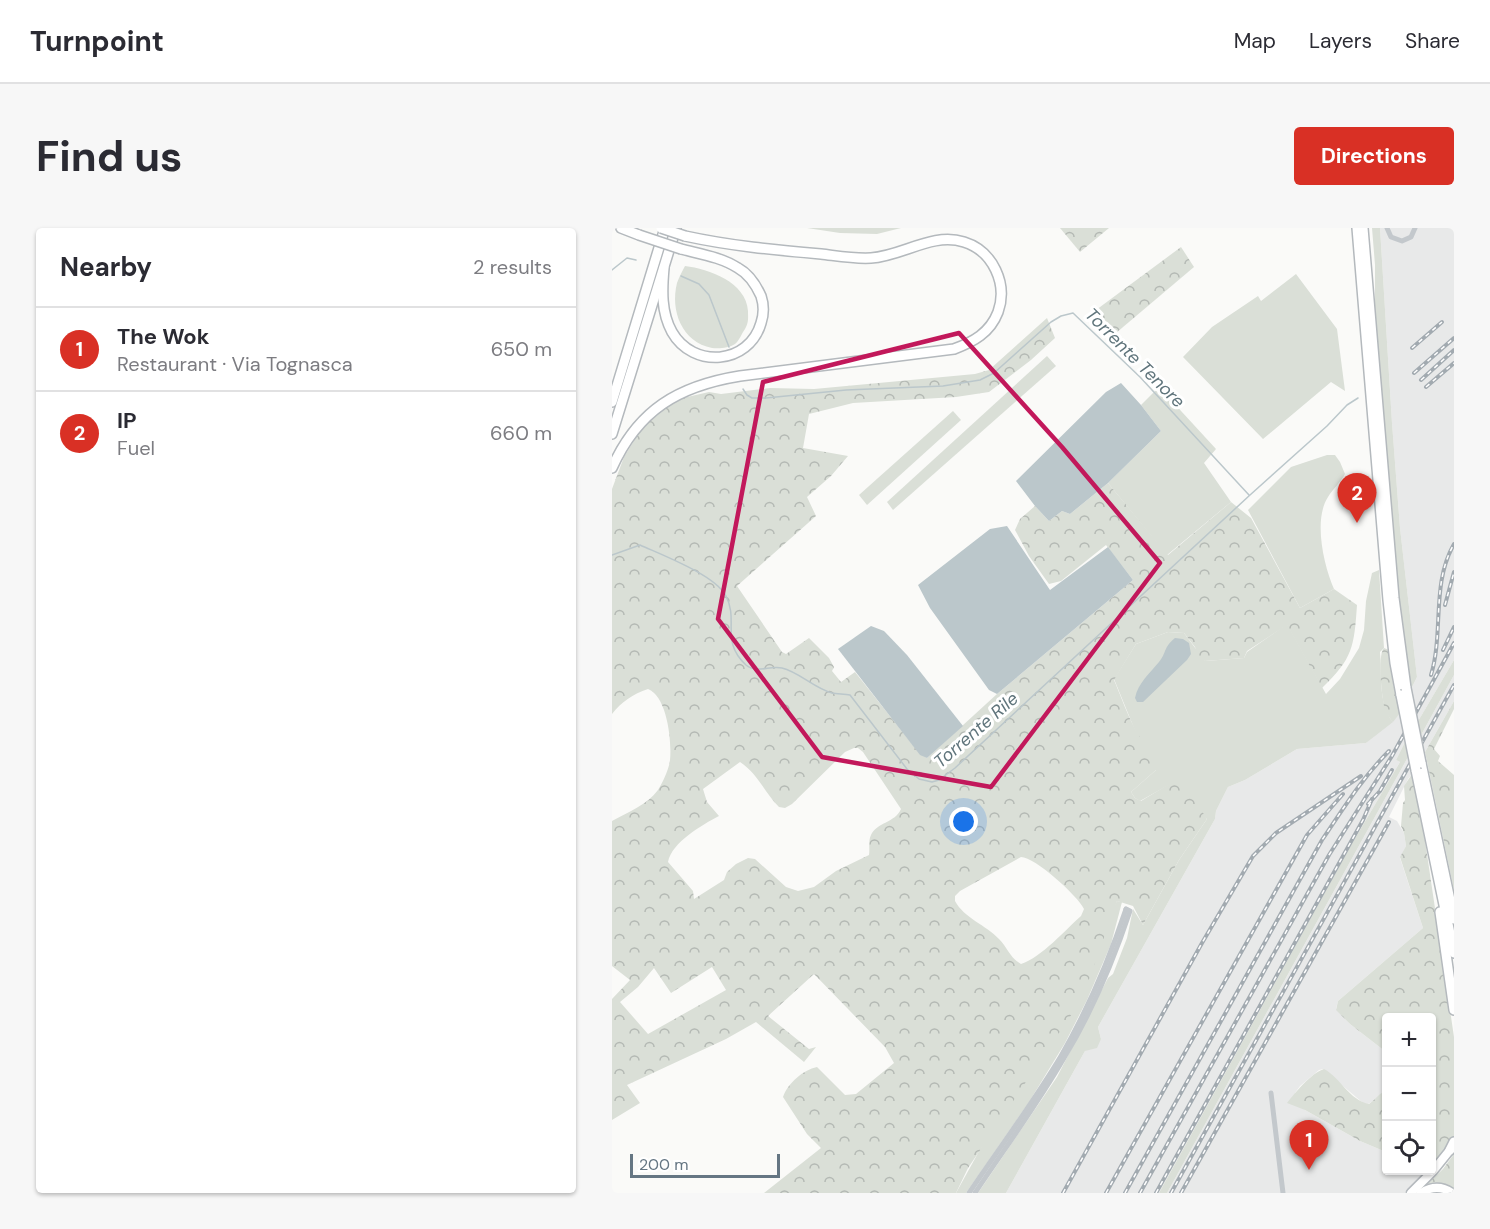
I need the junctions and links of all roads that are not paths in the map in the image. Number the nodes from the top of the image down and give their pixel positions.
1 (621, 228) edge
2 (663, 228) edge
3 (676, 228) edge
4 (1351, 228) edge
5 (1357, 228) edge
6 (1364, 228) edge
7 (1369, 228) edge
8 (1387, 228) edge
9 (1415, 228) edge
10 (664, 268) junction
11 (1366, 305) junction
12 (612, 402) edge
13 (612, 434) edge
14 (612, 468) edge
15 (1437, 855) junction
16 (1454, 902) edge
17 (1454, 919) edge
18 (1454, 953) edge
19 (1454, 1010) edge
20 (1271, 1093) dead end
21 (1453, 1146) edge
22 (969, 1193) edge
23 (975, 1193) edge
24 (1283, 1193) edge
25 (1412, 1193) edge
26 (1421, 1193) edge
27 (1452, 1193) edge

1 - 10 highway, bridge
2 - 12 highway
2 - 14 highway, bridge
3 - 10 highway
4 - 11 highway
5 - 11 highway
6 - 11 highway
7 - 11 highway
8 - 9 street
10 - 13 highway
11 - 15 highway, bridge
15 - 16 highway
15 - 17 highway
15 - 18 highway
15 - 19 highway
20 - 24 street
21 - 25 main road
22 - 23 street
26 - 27 main road

